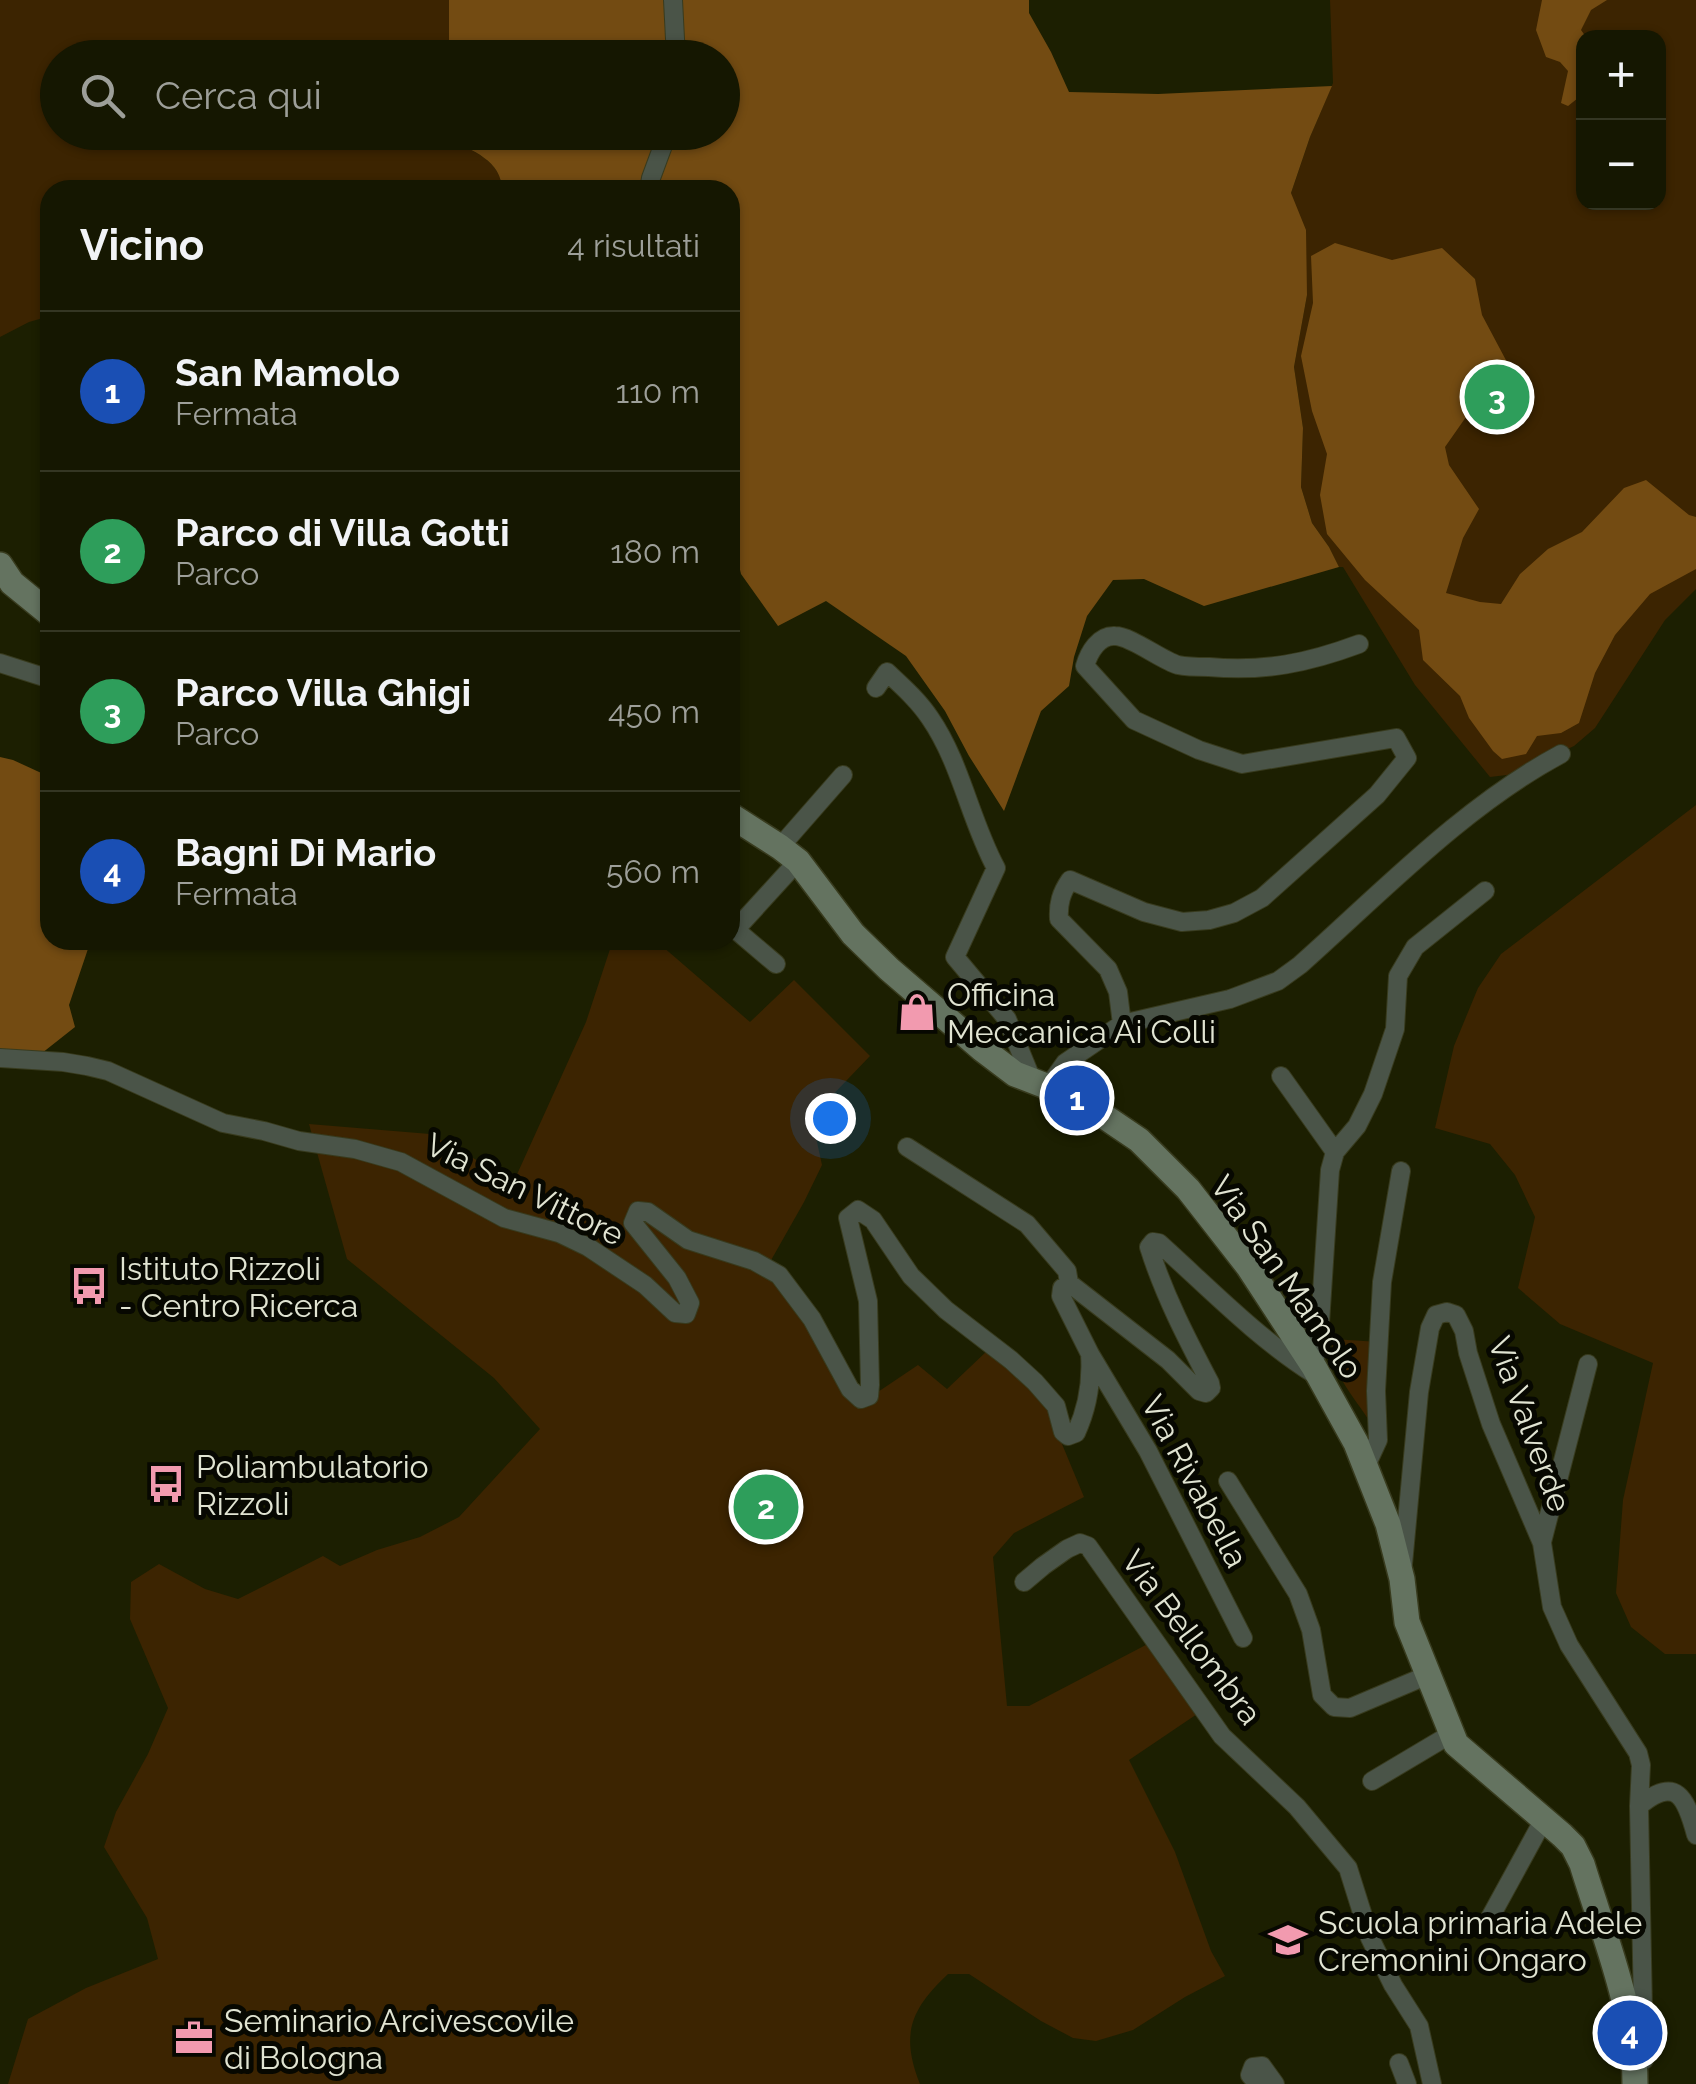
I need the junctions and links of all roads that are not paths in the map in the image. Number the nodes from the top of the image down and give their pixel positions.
1 (673, 0) edge
2 (675, 40) edge
3 (662, 150) edge
4 (651, 180) edge
5 (0, 566) edge
6 (40, 606) edge
7 (1359, 644) dead end
8 (0, 664) edge
9 (40, 676) edge
10 (876, 688) dead end
11 (1561, 754) dead end
12 (844, 774) dead end
13 (740, 822) edge
14 (789, 854) junction
15 (1484, 891) dead end
16 (740, 918) edge
17 (740, 933) edge
18 (776, 964) dead end
19 (1122, 1024) junction
20 (0, 1058) edge
21 (1280, 1076) dead end
22 (1040, 1083) junction
23 (907, 1147) dead end
24 (1335, 1152) junction
25 (1401, 1171) dead end
26 (1068, 1282) junction
27 (1090, 1354) junction
28 (1588, 1364) dead end
29 (1317, 1372) junction
30 (1366, 1466) junction
31 (1228, 1480) dead end
32 (1542, 1543) junction
33 (1402, 1579) junction
34 (1024, 1582) dead end
35 (1243, 1638) dead end
36 (1428, 1675) junction
37 (1450, 1734) junction
38 (1372, 1781) dead end
39 (1639, 1806) junction
40 (1544, 1819) junction
41 (1696, 1835) edge
42 (1486, 1924) dead end
43 (1399, 2063) dead end
44 (1258, 2084) edge
45 (1275, 2084) edge
46 (1406, 2084) edge
47 (1432, 2084) edge
48 (1638, 2084) edge

1 - 2 street
3 - 4 street
5 - 6 main road
7 - 19 street
8 - 9 street
10 - 22 street
11 - 19 street
12 - 14 street
13 - 14 main road, Via San Mamolo
14 - 16 street
14 - 22 main road, Via San Mamolo
15 - 24 street
17 - 18 street
19 - 22 street
20 - 27 street, Via San Vittore
21 - 24 street
22 - 29 main road, Via San Mamolo
23 - 26 street
24 - 29 street
25 - 30 street, Via San Mamolo
26 - 27 street
26 - 29 street
27 - 35 street, Via Rivabella
28 - 32 street, Via Valverde
29 - 30 main road, Via San Mamolo
30 - 33 main road, Via San Mamolo
31 - 36 street, Via Rivabella
32 - 33 street, Via Valverde
32 - 39 street, Via Valverde
33 - 36 main road, Via San Mamolo
34 - 47 street, Via Bellombra
36 - 37 main road, Via San Mamolo
37 - 38 street
37 - 40 main road, Via San Mamolo
39 - 41 street
39 - 48 street, Via Valverde
40 - 42 street
40 - 48 main road, Via San Mamolo
43 - 46 street
44 - 45 street

